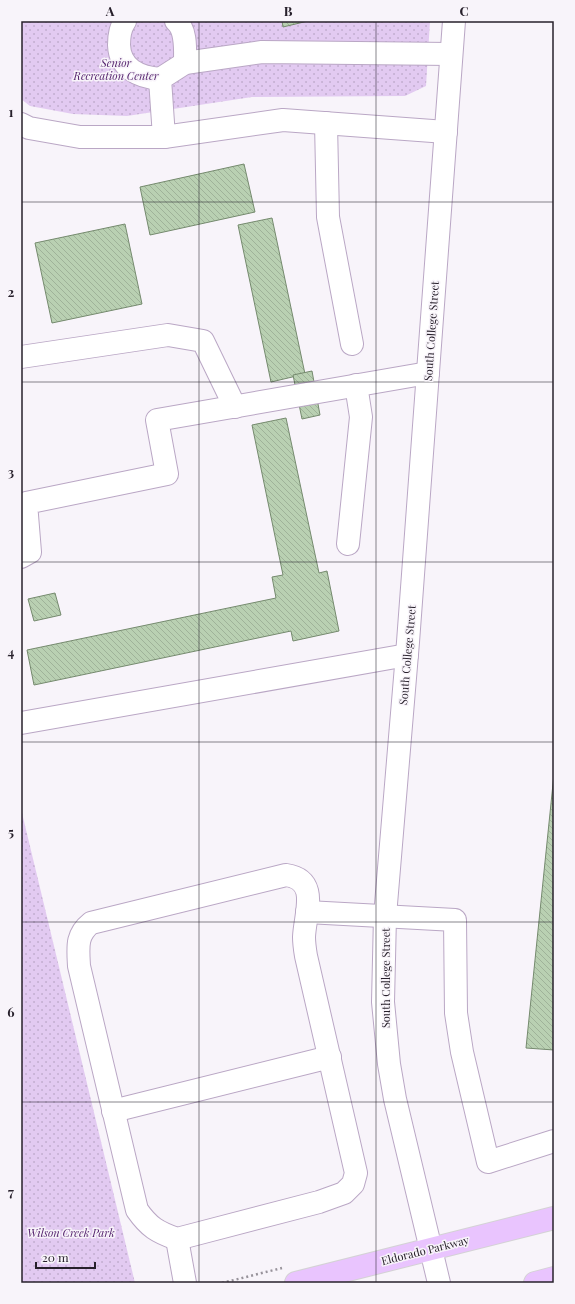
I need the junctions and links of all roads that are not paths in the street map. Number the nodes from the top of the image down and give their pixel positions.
1 (125, 21) edge
2 (176, 21) edge
3 (454, 21) edge
4 (452, 54) junction
5 (185, 63) junction
6 (160, 80) junction
7 (21, 124) edge
8 (326, 124) junction
9 (446, 132) junction
10 (164, 137) junction
11 (352, 344) dead end
12 (21, 357) edge
13 (428, 373) junction
14 (356, 385) junction
15 (234, 407) junction
16 (348, 544) dead end
17 (21, 557) edge
18 (407, 655) junction
19 (21, 723) edge
20 (307, 912) junction
21 (385, 916) junction
22 (330, 1057) junction
23 (113, 1111) junction
24 (554, 1141) edge
25 (554, 1218) edge
26 (177, 1239) junction
27 (430, 1249) junction
28 (554, 1278) edge
29 (185, 1283) edge
30 (296, 1283) edge
31 (439, 1283) edge
32 (535, 1283) edge

1 - 6 street
2 - 5 street
3 - 4 street, South College Street
4 - 5 street
4 - 9 street, South College Street
5 - 6 street
6 - 10 street
7 - 10 street
8 - 9 street
8 - 10 street
8 - 11 street
9 - 13 street, South College Street
12 - 15 street
13 - 14 street
13 - 18 street, South College Street
14 - 15 street
14 - 16 street
15 - 17 street
18 - 19 street
18 - 21 street, South College Street
20 - 21 street
20 - 22 street
20 - 23 street
21 - 24 street
21 - 27 street, South College Street
22 - 23 street
22 - 26 street
23 - 26 street
25 - 27 main road, Eldorado Parkway
26 - 29 street
27 - 30 main road, Eldorado Parkway
27 - 31 street, South College Street
28 - 32 main road

